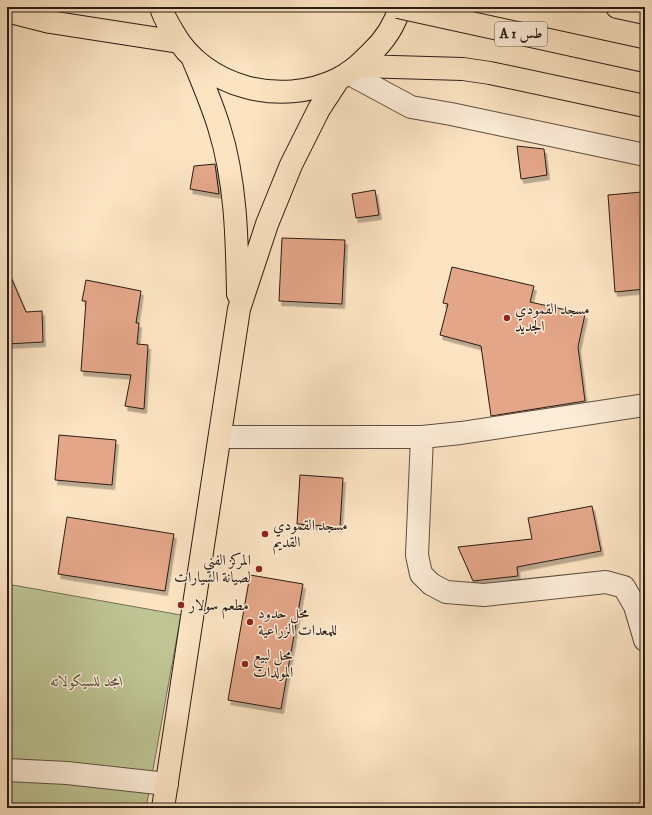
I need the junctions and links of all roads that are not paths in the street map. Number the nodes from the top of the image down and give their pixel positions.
1 (161, 7) edge
2 (399, 7) edge
3 (617, 7) edge
4 (7, 11) edge
5 (645, 13) edge
6 (186, 50) junction
7 (645, 61) edge
8 (348, 73) junction
9 (645, 106) edge
10 (645, 154) edge
11 (239, 309) junction
12 (645, 405) edge
13 (220, 437) junction
14 (422, 437) junction
15 (645, 640) edge
16 (7, 770) edge
17 (166, 784) junction
18 (163, 808) edge

1 - 6 highway
2 - 7 highway, A 1 طس, bridge
2 - 8 highway
3 - 5 highway
4 - 6 highway
6 - 8 highway
6 - 11 highway
8 - 9 highway
8 - 10 street
8 - 11 highway
11 - 13 highway
12 - 14 street
13 - 14 street
13 - 17 highway
14 - 15 street
16 - 17 street
17 - 18 highway

